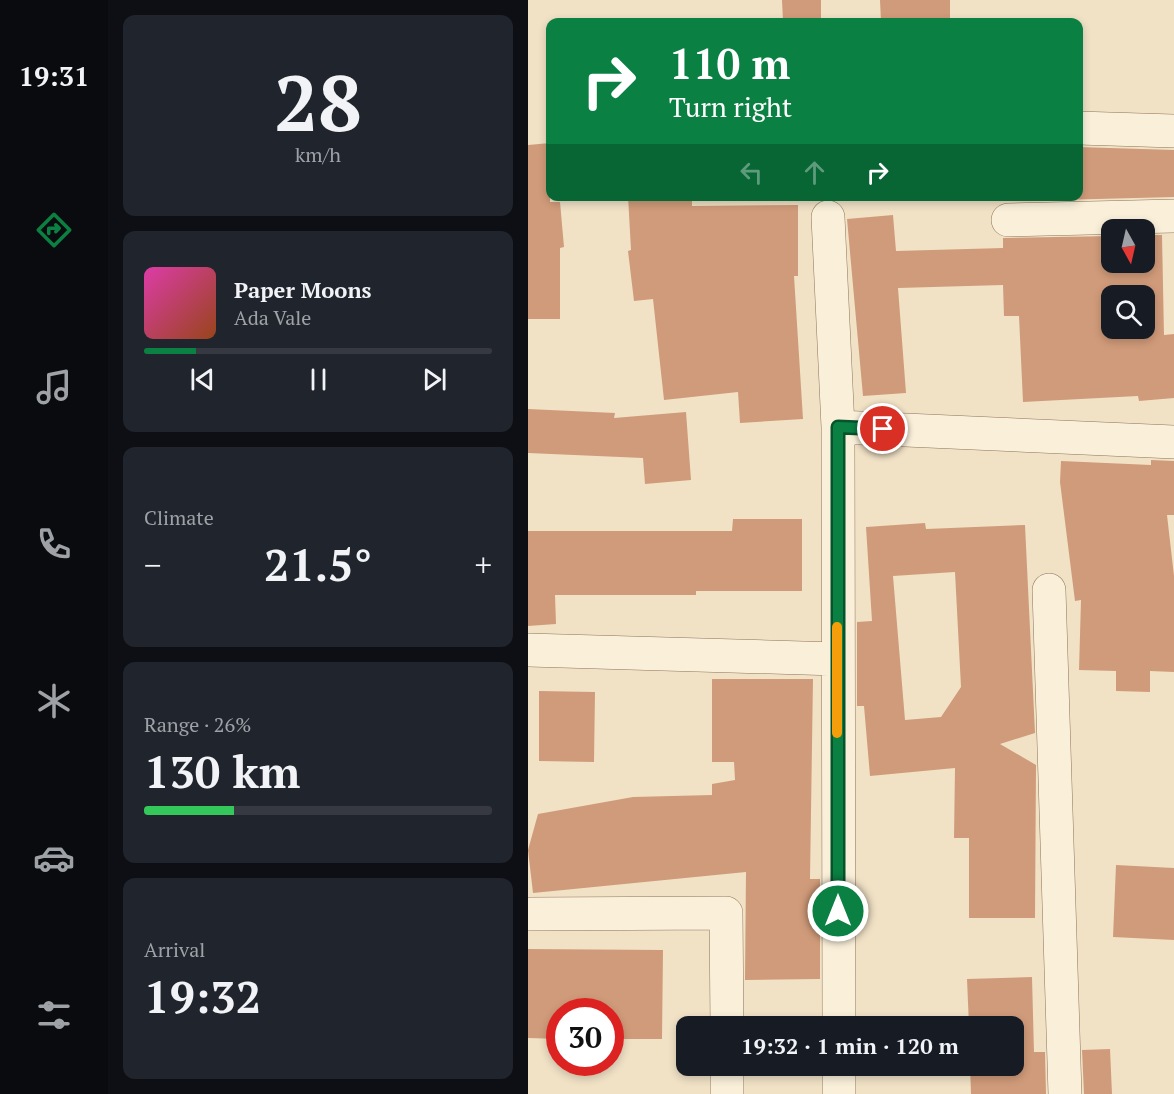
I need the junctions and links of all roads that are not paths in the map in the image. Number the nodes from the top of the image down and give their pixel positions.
1 (1083, 128) edge
2 (1174, 131) edge
3 (1174, 216) edge
4 (828, 217) dead end
5 (1008, 220) dead end
6 (838, 427) junction
7 (1174, 442) edge
8 (1049, 590) dead end
9 (528, 650) edge
10 (837, 659) junction
11 (528, 914) edge
12 (727, 1016) edge
13 (839, 1016) edge
14 (727, 1076) edge
15 (839, 1076) edge
16 (728, 1094) edge
17 (839, 1094) edge
18 (1065, 1094) edge

1 - 2 street
3 - 5 street
4 - 6 street
6 - 7 street
6 - 10 street
8 - 18 street
9 - 10 street
10 - 13 street
11 - 12 street
14 - 16 street
15 - 17 street

